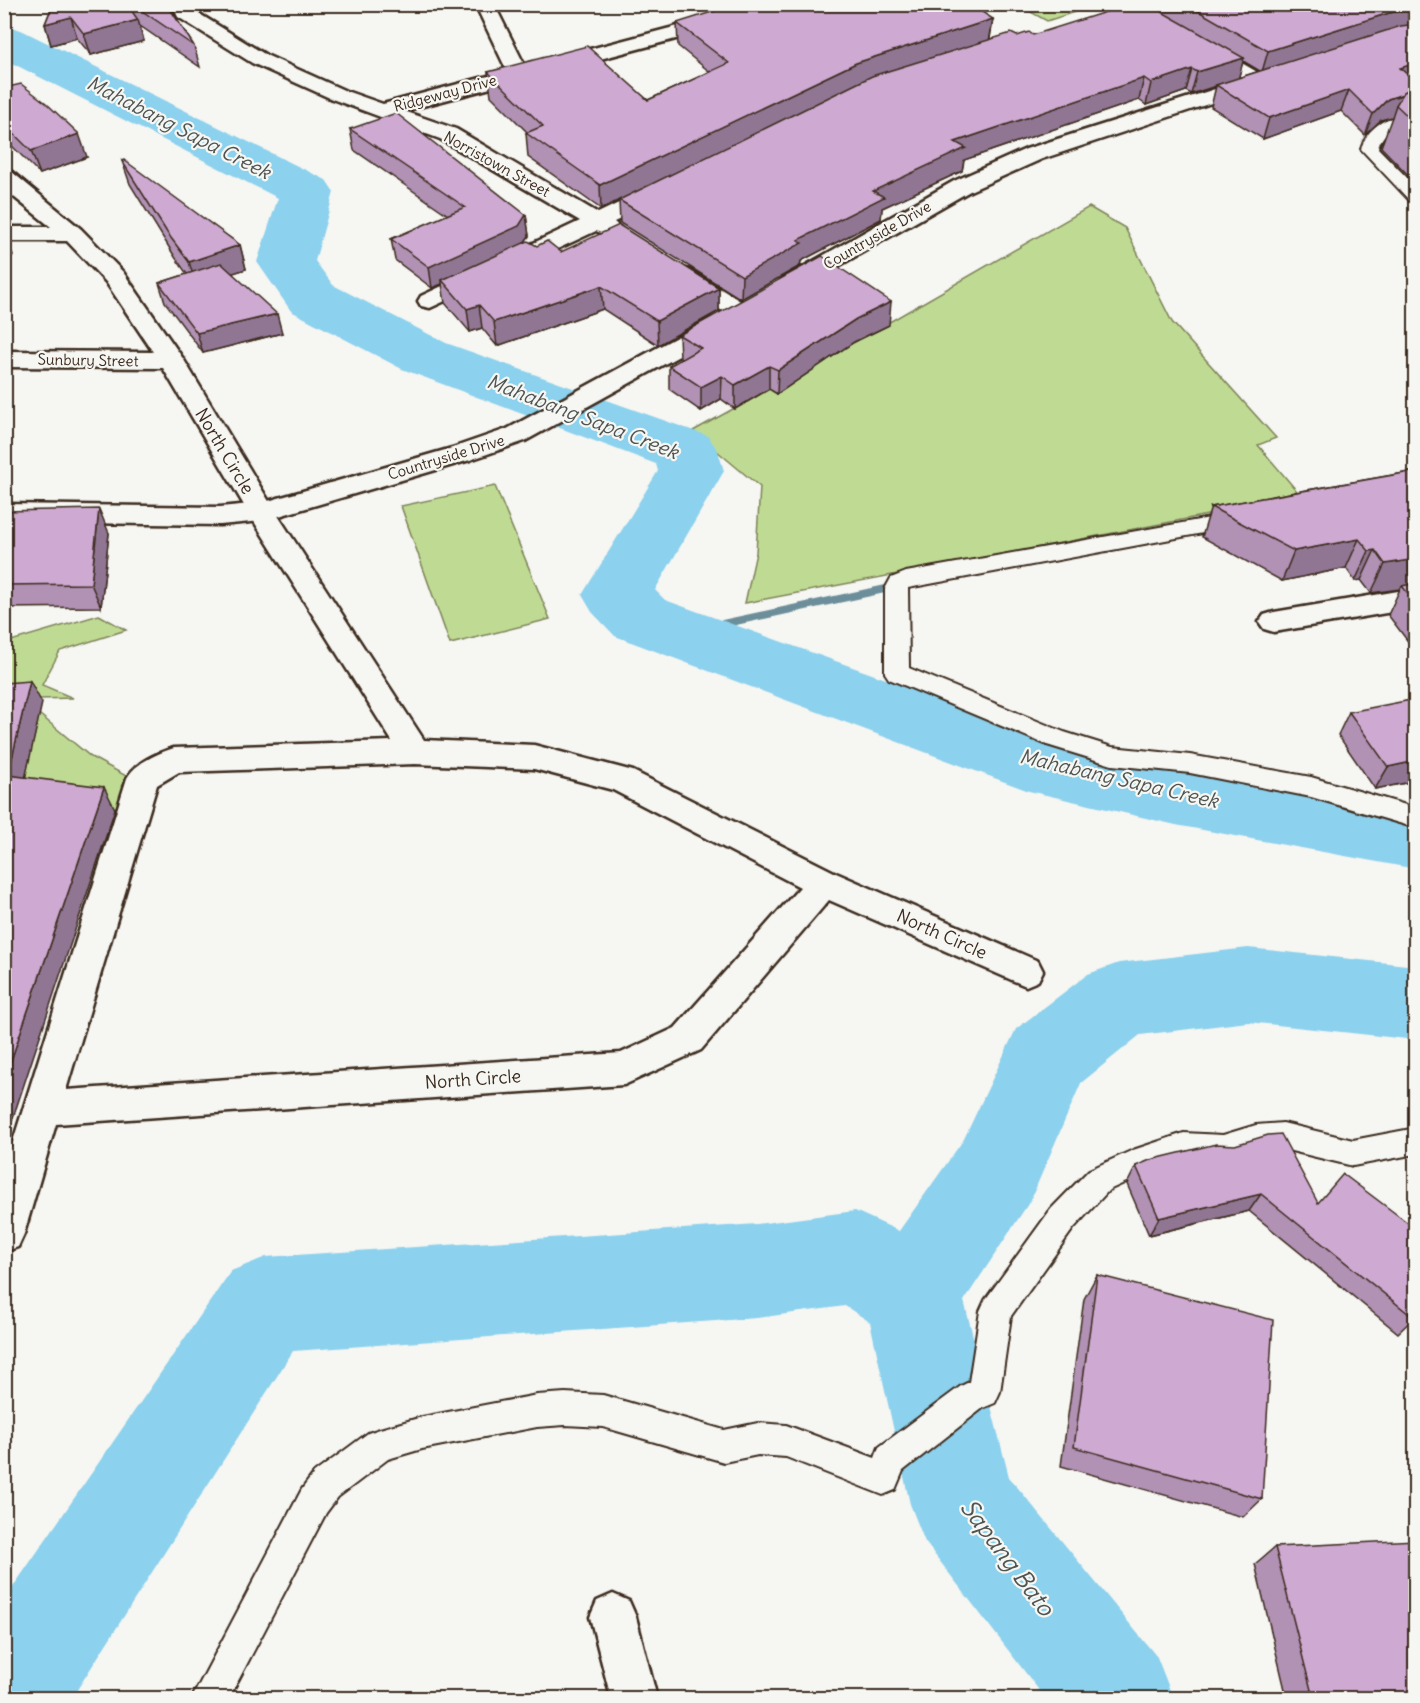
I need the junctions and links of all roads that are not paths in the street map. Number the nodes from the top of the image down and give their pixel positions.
1 (181, 4) edge
2 (484, 4) edge
3 (786, 4) edge
4 (1378, 4) edge
5 (1120, 9) edge
6 (1411, 32) edge
7 (1284, 73) edge
8 (519, 74) junction
9 (1259, 81) junction
10 (383, 110) junction
11 (1416, 117) edge
12 (4, 177) edge
13 (683, 180) edge
14 (1416, 197) edge
15 (598, 222) junction
16 (4, 234) edge
17 (73, 234) junction
18 (627, 240) edge
19 (665, 264) edge
20 (430, 301) dead end
21 (741, 312) junction
22 (4, 358) edge
23 (171, 360) junction
24 (262, 512) junction
25 (4, 513) edge
26 (1265, 515) edge
27 (1416, 598) edge
28 (1274, 622) dead end
29 (416, 752) junction
30 (1416, 818) edge
31 (825, 883) junction
32 (1026, 972) dead end
33 (44, 1108) junction
34 (1416, 1141) edge
35 (4, 1234) edge
36 (613, 1617) dead end
37 (210, 1698) edge
38 (634, 1698) edge

1 - 10 street, Norristown Street
2 - 8 street
3 - 8 street, Ridgeway Drive
4 - 6 street
5 - 9 street
7 - 9 street, Countryside Drive
8 - 10 street, Ridgeway Drive
9 - 21 street, Countryside Drive
10 - 15 street, Norristown Street
11 - 14 lane
12 - 17 street, North Circle
13 - 15 street
15 - 18 street, Norristown Street
15 - 20 street
16 - 17 street
17 - 23 street, North Circle
19 - 21 street
21 - 24 street, Countryside Drive
22 - 23 street, Sunbury Street
23 - 24 street, North Circle
24 - 25 street, Countryside Drive
24 - 29 street, North Circle
26 - 30 lane
27 - 28 street
29 - 31 street, North Circle
29 - 33 street, North Circle
31 - 32 street, North Circle
31 - 33 street, North Circle
33 - 35 street, North Circle
34 - 37 lane
36 - 38 street

